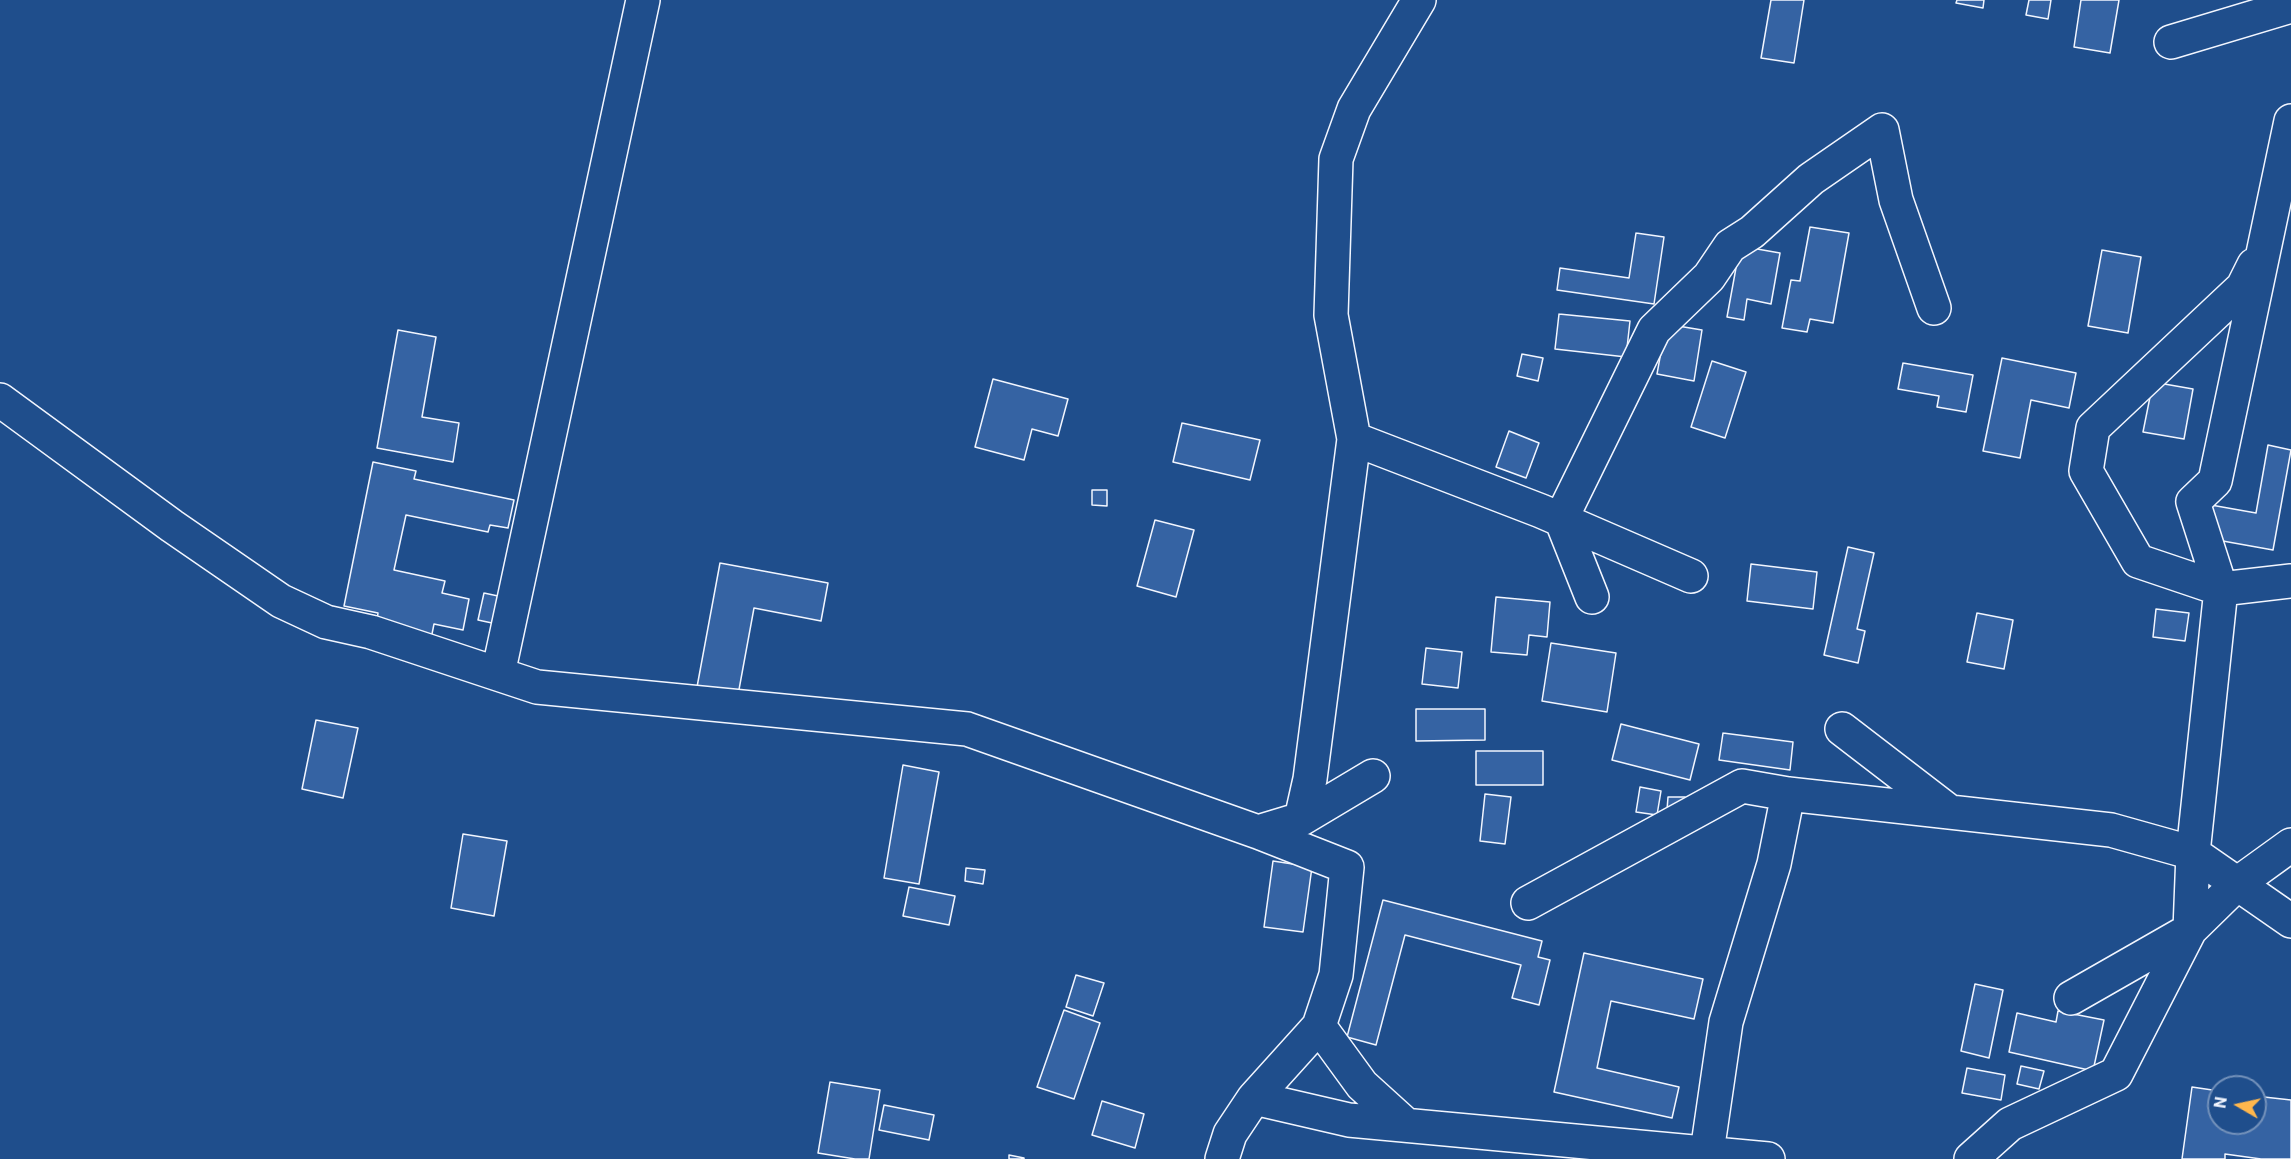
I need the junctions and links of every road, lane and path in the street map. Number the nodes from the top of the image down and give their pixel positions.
1 (643, 0) edge
2 (1419, 0) edge
3 (2291, 6) edge
4 (2170, 42) dead end
5 (2291, 121) edge
6 (2266, 242) junction
7 (1934, 308) dead end
8 (0, 400) edge
9 (1354, 439) junction
10 (1561, 519) junction
11 (1691, 576) dead end
12 (2291, 581) edge
13 (2221, 589) junction
14 (1592, 597) dead end
15 (498, 674) junction
16 (1842, 729) dead end
17 (1373, 776) dead end
18 (1788, 794) junction
19 (1950, 812) junction
20 (1301, 819) junction
21 (1258, 832) junction
22 (2291, 845) edge
23 (2193, 853) junction
24 (2237, 884) junction
25 (1528, 903) dead end
26 (2291, 921) edge
27 (2190, 930) junction
28 (2071, 998) dead end
29 (1319, 1026) junction
30 (1254, 1098) junction
31 (1405, 1124) junction
32 (1707, 1152) junction
33 (1222, 1159) edge
34 (1768, 1159) edge
35 (1971, 1159) edge

1 - 15 street
2 - 9 street
3 - 4 street
5 - 6 street
6 - 13 street
6 - 13 street
7 - 10 street
8 - 15 street
9 - 10 street
9 - 20 street
10 - 11 street
10 - 14 street
12 - 13 street
13 - 23 street
15 - 21 street
16 - 19 street
17 - 20 street
18 - 19 street
18 - 25 street
18 - 32 street
19 - 23 street
20 - 21 street
21 - 29 street
22 - 24 street
23 - 24 street
23 - 27 street
24 - 26 street
24 - 27 street
27 - 28 street
27 - 35 street
29 - 30 street
29 - 31 street
30 - 31 street
30 - 33 street
31 - 32 street
32 - 34 street

